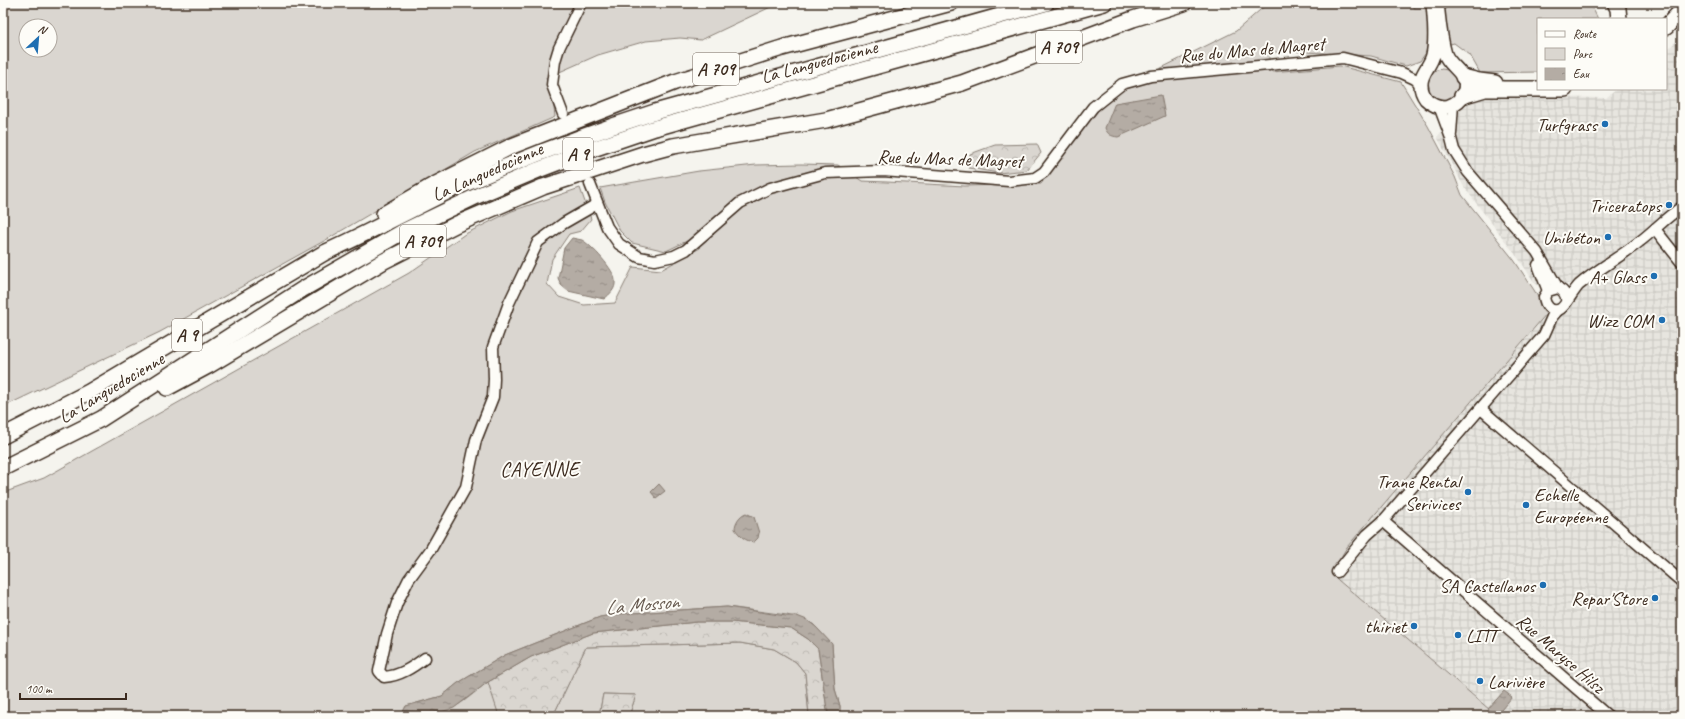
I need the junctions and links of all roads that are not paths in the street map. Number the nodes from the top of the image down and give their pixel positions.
1 (581, 3) edge
2 (951, 3) edge
3 (1046, 3) edge
4 (1104, 3) edge
5 (1184, 3) edge
6 (1433, 3) edge
7 (1437, 3) edge
8 (1615, 3) edge
9 (1682, 10) edge
10 (1619, 18) edge
11 (1667, 26) edge
12 (1452, 65) junction
13 (1426, 70) junction
14 (1402, 73) junction
15 (1463, 77) junction
16 (1537, 84) edge
17 (1421, 85) junction
18 (1537, 89) edge
19 (1458, 100) junction
20 (1439, 106) junction
21 (563, 114) tunnel mouth
22 (1451, 138) junction
23 (590, 184) tunnel mouth
24 (597, 204) junction
25 (1682, 207) edge
26 (1655, 228) junction
27 (324, 253) junction
28 (1682, 263) edge
29 (1579, 285) junction
30 (1557, 290) junction
31 (1566, 302) junction
32 (1553, 309) junction
33 (1481, 409) junction
34 (101, 420) junction
35 (3, 436) edge
36 (3, 468) edge
37 (1383, 521) junction
38 (1337, 572) dead end
39 (1682, 582) edge
40 (425, 658) dead end
41 (1608, 716) edge

1 - 21 street
2 - 27 highway, A 709
3 - 27 highway, La Languedocienne / A 9
4 - 34 highway, La Languedocienne / A 9
5 - 34 highway, A 709
6 - 13 main road
7 - 12 main road
8 - 10 highway
9 - 11 highway
12 - 13 main road
12 - 15 main road
13 - 14 street, Rue du Mas de Magret
13 - 17 main road
14 - 17 street, Rue du Mas de Magret
14 - 24 street, Rue du Mas de Magret
15 - 16 highway
15 - 19 main road
17 - 20 main road
18 - 19 highway
19 - 20 main road
19 - 22 street
20 - 22 street
22 - 30 street
23 - 24 street, Rue du Mas de Magret
24 - 40 street
25 - 26 street
26 - 28 street
26 - 29 street
27 - 35 highway, La Languedocienne / A 9
29 - 30 street
29 - 31 street
30 - 31 street
30 - 32 street
31 - 32 street
32 - 33 street
33 - 37 street
33 - 39 street
34 - 36 highway, La Languedocienne / A 9
37 - 38 street
37 - 41 street, Rue Maryse Hilsz

